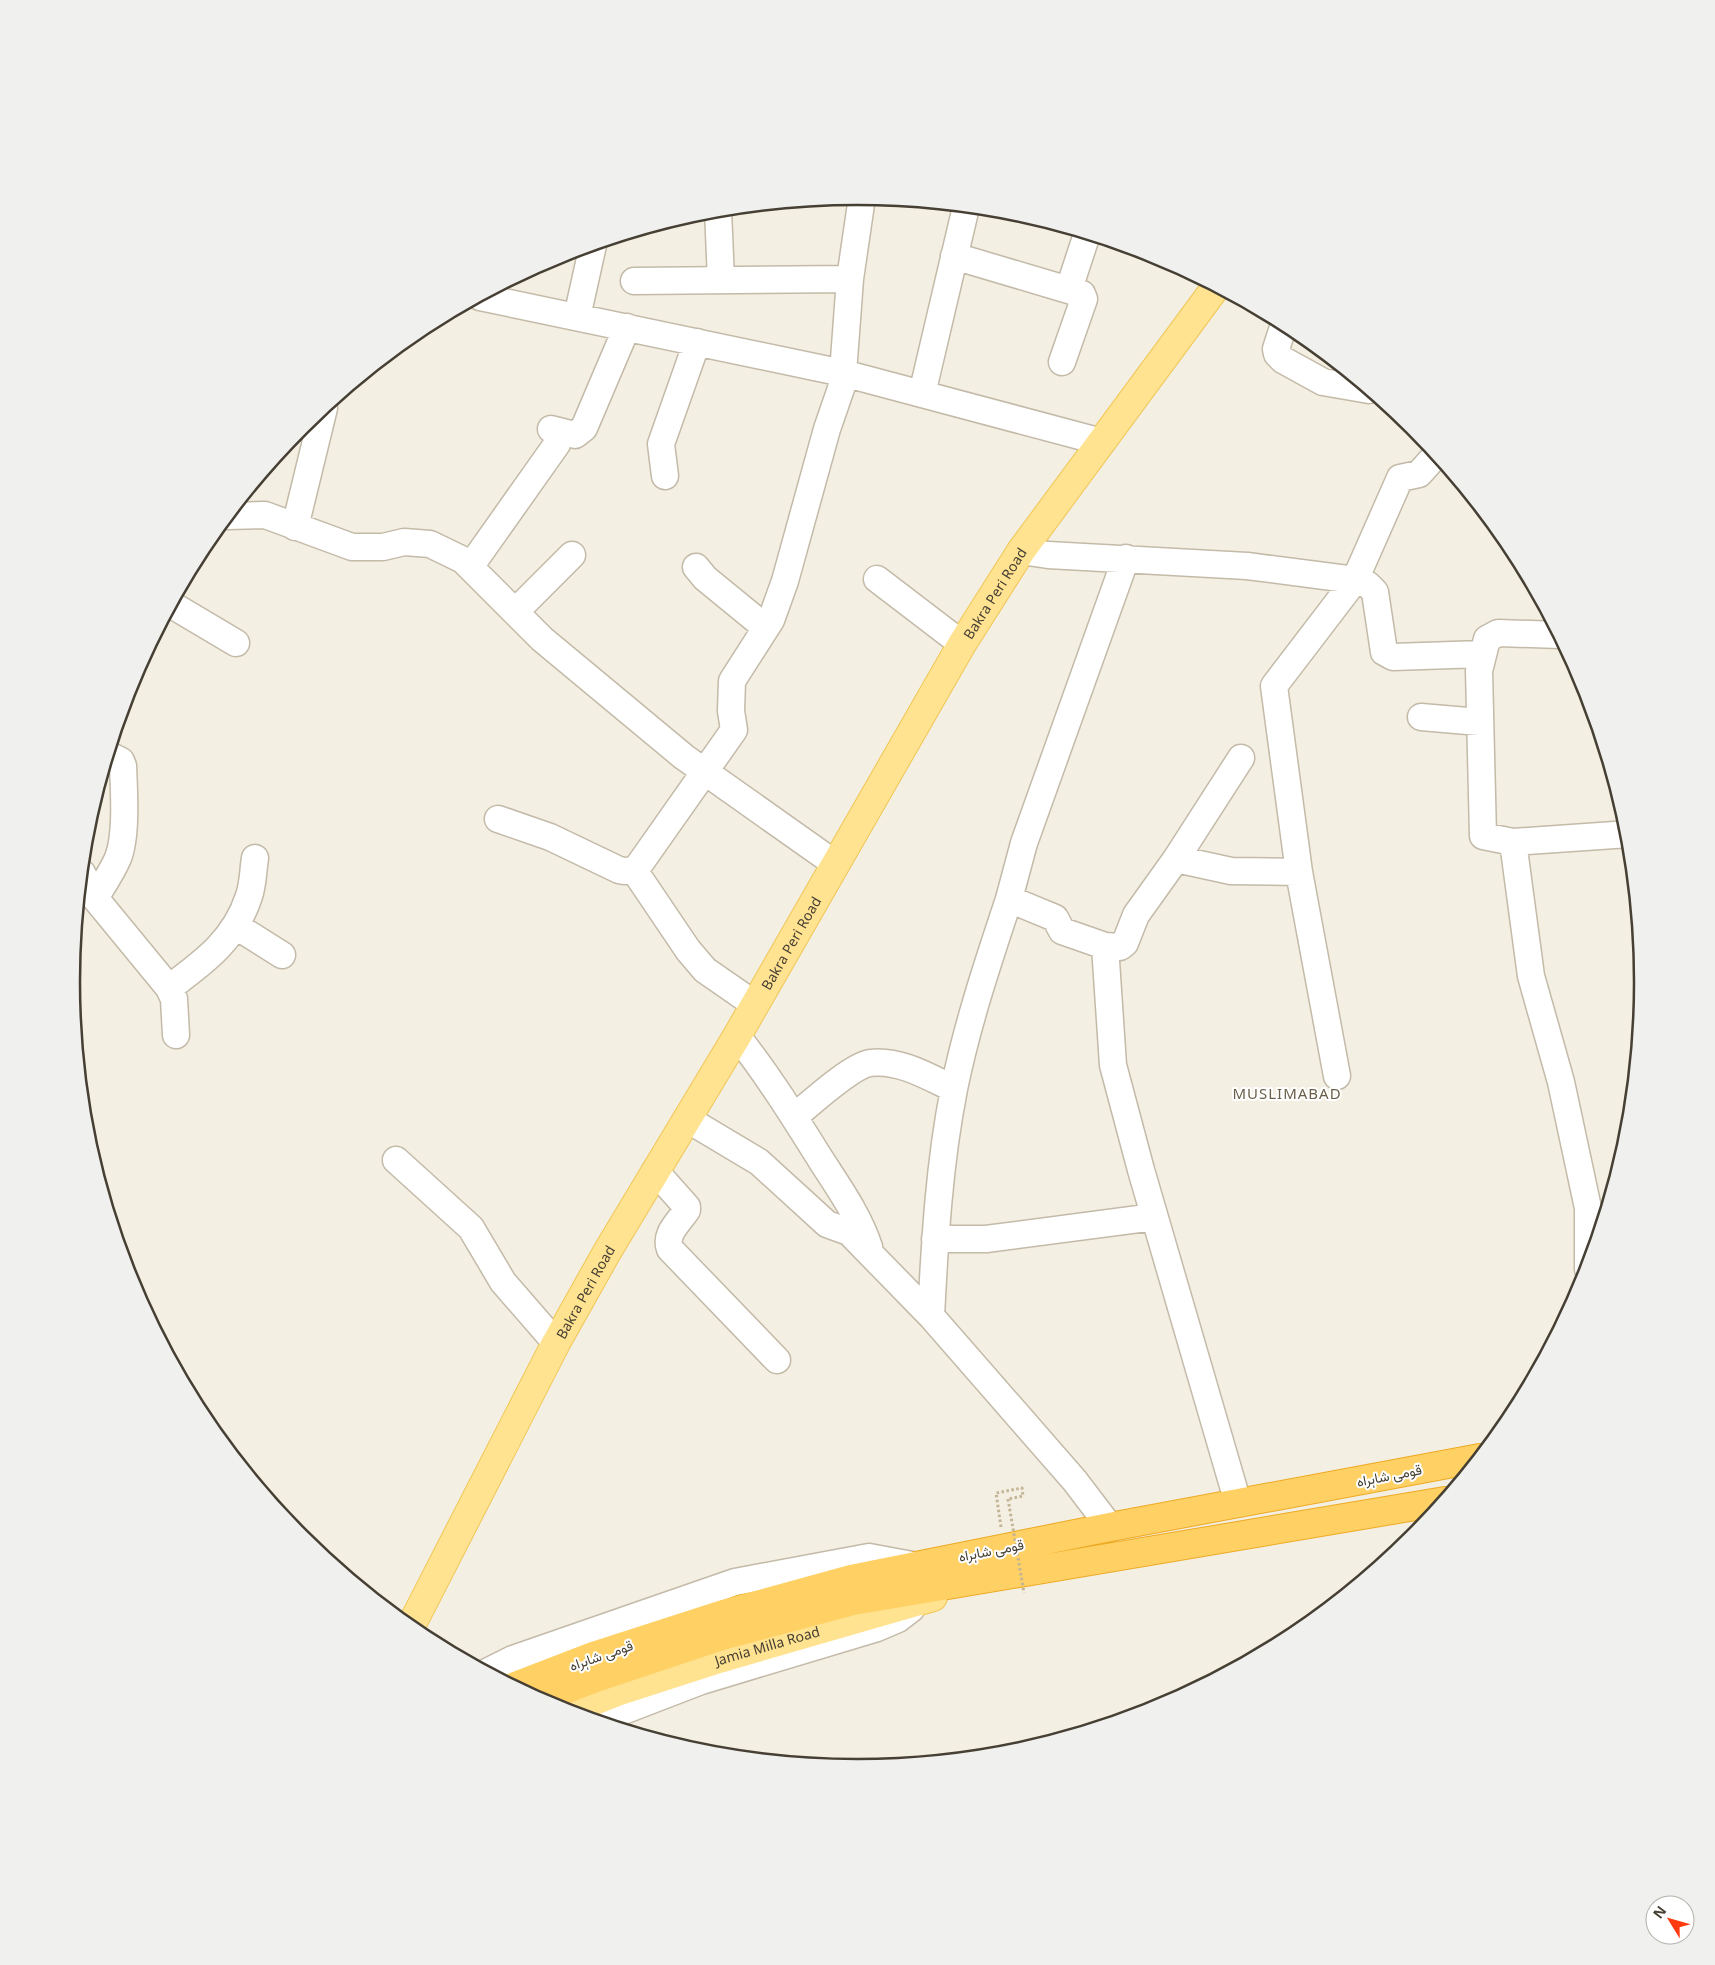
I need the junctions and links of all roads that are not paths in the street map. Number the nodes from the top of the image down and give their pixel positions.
1 (860, 205) edge
2 (965, 213) edge
3 (718, 218) edge
4 (1085, 239) edge
5 (591, 252) edge
6 (954, 256) junction
7 (850, 279) junction
8 (721, 280) junction
9 (634, 281) dead end
10 (1069, 289) junction
11 (1213, 291) edge
12 (488, 299) edge
13 (577, 317) junction
14 (627, 327) junction
15 (1282, 331) edge
16 (697, 342) junction
17 (1062, 362) dead end
18 (844, 373) junction
19 (1358, 388) edge
20 (922, 394) junction
21 (321, 421) edge
22 (1102, 442) junction
23 (1432, 459) edge
24 (664, 476) dead end
25 (236, 516) edge
26 (295, 527) junction
27 (1021, 551) junction
28 (572, 555) dead end
29 (1126, 558) junction
30 (696, 566) dead end
31 (470, 567) junction
32 (877, 580) dead end
33 (1355, 580) junction
34 (177, 608) edge
35 (515, 612) junction
36 (766, 628) junction
37 (1553, 635) edge
38 (236, 643) dead end
39 (962, 644) junction
40 (1482, 654) junction
41 (1421, 717) dead end
42 (1479, 722) junction
43 (113, 757) edge
44 (1240, 758) dead end
45 (704, 772) junction
46 (498, 819) dead end
47 (1621, 835) edge
48 (1513, 842) junction
49 (255, 858) dead end
50 (1176, 859) junction
51 (834, 863) junction
52 (634, 870) junction
53 (1299, 872) junction
54 (87, 882) edge
55 (95, 898) junction
56 (1009, 899) junction
57 (236, 926) junction
58 (1105, 946) junction
59 (282, 955) dead end
60 (169, 988) junction
61 (754, 1004) junction
62 (176, 1036) dead end
63 (737, 1036) junction
64 (1337, 1076) dead end
65 (954, 1089) junction
66 (794, 1117) junction
67 (686, 1119) junction
68 (396, 1160) dead end
69 (655, 1171) junction
70 (1154, 1217) junction
71 (935, 1239) junction
72 (1588, 1248) edge
73 (871, 1255) junction
74 (931, 1316) junction
75 (556, 1343) junction
76 (776, 1360) dead end
77 (1471, 1460) edge
78 (1436, 1502) edge
79 (1238, 1503) junction
80 (1110, 1527) junction
81 (912, 1565) junction
82 (969, 1582) junction
83 (852, 1590) junction
84 (919, 1602) junction
85 (414, 1620) edge
86 (493, 1669) edge
87 (522, 1683) edge
88 (549, 1696) edge
89 (578, 1708) edge
90 (605, 1718) edge

1 - 7 street
2 - 6 street
3 - 8 street
4 - 10 street
5 - 13 street
6 - 10 street
6 - 20 street
7 - 8 street
7 - 18 street
8 - 9 street
10 - 17 street
11 - 22 main road, Bakra Peri Road
12 - 13 street
13 - 14 street
14 - 16 street
14 - 31 street
15 - 19 street
16 - 18 street
16 - 24 street
18 - 20 street
18 - 36 street
20 - 22 street
21 - 26 street
22 - 27 main road, Bakra Peri Road
23 - 33 street
25 - 26 street
26 - 31 street
27 - 29 street
27 - 39 main road, Bakra Peri Road
28 - 35 street
29 - 33 street
29 - 56 street
30 - 36 street
31 - 35 street
32 - 39 street
33 - 40 street
33 - 53 street
34 - 38 street
35 - 45 street
36 - 45 street
37 - 40 street
39 - 51 main road, Bakra Peri Road
40 - 42 street
41 - 42 street
42 - 48 street
43 - 55 street
44 - 50 street
45 - 51 street
45 - 52 street
46 - 52 street
47 - 48 street
48 - 72 street
49 - 57 street
50 - 53 street
50 - 58 street
51 - 61 main road, Bakra Peri Road
52 - 61 street
53 - 64 street
54 - 55 street
55 - 60 street
56 - 58 street
56 - 65 street
57 - 59 street
57 - 60 street
58 - 70 street
60 - 62 street
61 - 63 main road, Bakra Peri Road
63 - 66 street
63 - 67 main road, Bakra Peri Road
65 - 66 street
65 - 71 street
66 - 73 street
67 - 69 main road, Bakra Peri Road
67 - 73 street
68 - 75 street
69 - 75 main road, Bakra Peri Road
69 - 76 street
70 - 71 street
70 - 79 street
71 - 74 street
73 - 74 street
74 - 80 street
75 - 85 main road, Bakra Peri Road
77 - 79 highway, قومی شاہراہ
78 - 82 highway, قومی شاہراہ
79 - 80 highway, قومی شاہراہ
80 - 81 highway, قومی شاہراہ
81 - 83 highway, قومی شاہراہ
81 - 86 street
82 - 83 highway, قومی شاہراہ
82 - 84 main road, Jamia Milla Road
83 - 87 highway, قومی شاہراہ
83 - 88 highway, قومی شاہراہ
84 - 89 main road, Jamia Milla Road
84 - 90 street

